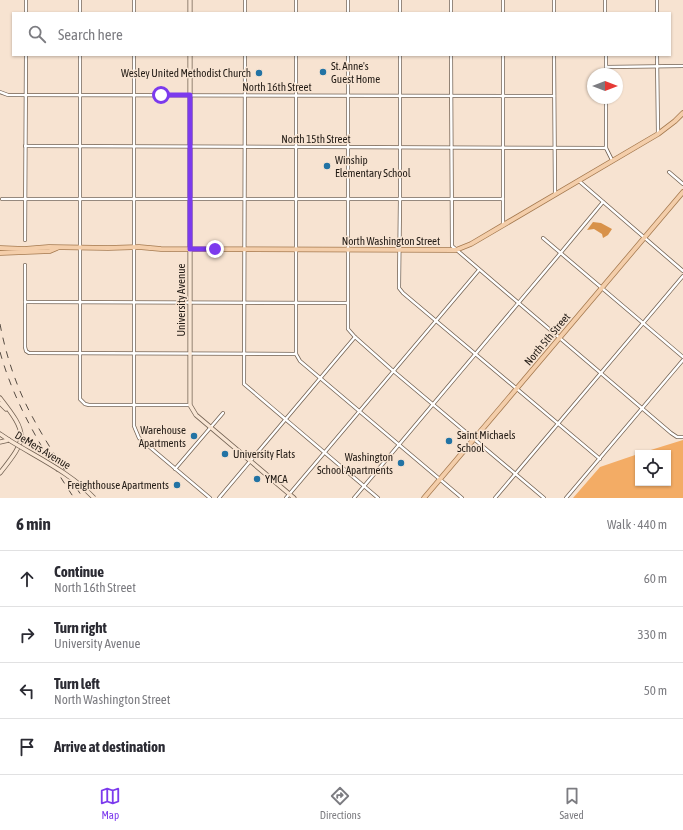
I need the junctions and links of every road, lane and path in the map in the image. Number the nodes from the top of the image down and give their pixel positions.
1 (26, 0) edge
2 (80, 0) edge
3 (134, 0) edge
4 (190, 0) edge
5 (245, 0) edge
6 (296, 0) edge
7 (348, 0) edge
8 (400, 0) edge
9 (451, 0) edge
10 (503, 0) edge
11 (554, 0) edge
12 (605, 0) edge
13 (657, 0) edge
14 (26, 12) edge
15 (80, 12) edge
16 (134, 12) edge
17 (190, 12) edge
18 (245, 12) edge
19 (296, 12) edge
20 (348, 12) edge
21 (400, 12) edge
22 (451, 12) edge
23 (503, 12) edge
24 (554, 12) edge
25 (605, 12) edge
26 (657, 12) edge
27 (26, 56) edge
28 (80, 56) edge
29 (134, 56) edge
30 (190, 56) edge
31 (245, 56) edge
32 (296, 56) edge
33 (348, 56) edge
34 (400, 56) edge
35 (451, 56) edge
36 (503, 56) edge
37 (554, 56) edge
38 (606, 56) edge
39 (657, 56) edge
40 (683, 66) edge
41 (606, 67) joint
42 (657, 67) junction
43 (0, 92) edge
44 (25, 95) junction
45 (80, 95) junction
46 (134, 95) junction
47 (190, 95) junction
48 (245, 95) junction
49 (296, 95) junction
50 (348, 96) junction
51 (400, 96) junction
52 (451, 96) junction
53 (503, 96) junction
54 (554, 96) junction
55 (606, 104) edge
56 (683, 113) edge
57 (658, 134) junction
58 (25, 146) junction
59 (80, 147) junction
60 (134, 147) junction
61 (190, 147) junction
62 (244, 147) junction
63 (296, 147) junction
64 (348, 147) junction
65 (400, 147) junction
66 (451, 147) junction
67 (503, 147) junction
68 (554, 147) junction
69 (606, 148) junction
70 (612, 160) junction
71 (669, 172) dead end
72 (579, 181) junction
73 (683, 184) edge
74 (683, 192) edge
75 (554, 194) junction
76 (2, 198) dead end
77 (25, 198) junction
78 (79, 198) junction
79 (134, 198) junction
80 (190, 198) junction
81 (244, 198) junction
82 (296, 198) junction
83 (400, 198) junction
84 (347, 199) junction
85 (451, 199) junction
86 (502, 199) junction
87 (603, 202) junction
88 (503, 224) junction
89 (543, 238) dead end
90 (644, 238) junction
91 (25, 240) dead end
92 (0, 248) edge
93 (60, 248) junction
94 (80, 248) junction
95 (134, 248) junction
96 (190, 249) junction
97 (244, 249) junction
98 (296, 250) junction
99 (347, 250) junction
100 (400, 250) junction
101 (456, 250) junction
102 (561, 253) junction
103 (0, 254) edge
104 (25, 265) dead end
105 (479, 270) junction
106 (683, 271) edge
107 (683, 276) edge
108 (602, 288) junction
109 (25, 302) junction
110 (80, 302) junction
111 (134, 302) junction
112 (190, 302) junction
113 (244, 302) junction
114 (296, 302) junction
115 (347, 303) junction
116 (519, 304) junction
117 (437, 320) junction
118 (643, 323) junction
119 (355, 337) junction
120 (559, 338) junction
121 (79, 354) junction
122 (134, 354) junction
123 (190, 354) junction
124 (244, 354) junction
125 (296, 354) junction
126 (476, 354) junction
127 (683, 357) edge
128 (683, 360) edge
129 (394, 371) junction
130 (601, 374) junction
131 (320, 378) junction
132 (516, 388) junction
133 (0, 398) edge
134 (0, 403) edge
135 (434, 404) junction
136 (134, 405) junction
137 (190, 405) junction
138 (642, 409) junction
139 (360, 411) junction
140 (223, 413) dead end
141 (13, 416) junction
142 (285, 419) junction
143 (558, 424) junction
144 (210, 427) junction
145 (0, 434) edge
146 (683, 437) edge
147 (474, 439) junction
148 (9, 440) junction
149 (0, 442) edge
150 (400, 445) junction
151 (324, 453) junction
152 (600, 459) junction
153 (250, 461) junction
154 (7, 464) junction
155 (175, 469) junction
156 (0, 473) edge
157 (516, 474) junction
158 (0, 478) edge
159 (440, 479) junction
160 (364, 486) junction
161 (289, 494) junction
162 (94, 498) edge
163 (210, 498) edge
164 (219, 498) edge
165 (286, 498) edge
166 (294, 498) edge
167 (354, 498) edge
168 (378, 498) edge
169 (424, 498) edge
170 (462, 498) edge
171 (495, 498) edge
172 (544, 498) edge
173 (566, 498) edge

1 - 14 street
2 - 15 street
3 - 16 street
4 - 17 street
5 - 18 street
6 - 19 street
7 - 20 street
8 - 21 street
9 - 22 street
10 - 23 street
11 - 24 street
12 - 25 street
13 - 26 street
27 - 44 street
28 - 45 street
29 - 46 street
30 - 47 street, University Avenue
31 - 48 street
32 - 49 street
33 - 50 street
34 - 51 street
35 - 52 street
36 - 53 street
37 - 54 street
38 - 41 street
39 - 42 street
40 - 42 street
41 - 42 street
42 - 57 street
43 - 44 street, North 16th Street
44 - 45 street, North 16th Street
44 - 58 street
45 - 46 street, North 16th Street
45 - 59 street
46 - 47 street, North 16th Street
46 - 60 street
47 - 48 street, North 16th Street
47 - 61 street, University Avenue
48 - 49 street, North 16th Street
48 - 62 street
49 - 50 street, North 16th Street
49 - 63 street
50 - 51 street, North 16th Street
50 - 64 street
51 - 52 street, North 16th Street
51 - 65 street
52 - 53 street, North 16th Street
52 - 66 street
53 - 54 street, North 16th Street
53 - 67 street
54 - 68 street
55 - 69 street
56 - 57 main road, North Washington Street
57 - 70 main road, North Washington Street
58 - 59 street, North 15th Street
58 - 77 street
59 - 60 street, North 15th Street
59 - 78 street
60 - 61 street, North 15th Street
60 - 79 street
61 - 62 street, North 15th Street
61 - 80 street, University Avenue
62 - 63 street, North 15th Street
62 - 81 street
63 - 64 street, North 15th Street
63 - 82 street
64 - 65 street, North 15th Street
64 - 84 street
65 - 66 street, North 15th Street
65 - 83 street
66 - 67 street, North 15th Street
66 - 85 street
67 - 68 street, North 15th Street
67 - 86 street
68 - 69 street, North 15th Street
68 - 75 street
69 - 70 street
70 - 72 main road, North Washington Street
71 - 73 street
72 - 75 main road, North Washington Street
72 - 87 street
74 - 90 main road, North 5th Street
75 - 88 main road, North Washington Street
76 - 77 street
77 - 78 street
77 - 91 street
78 - 79 street
78 - 94 street
79 - 80 street
79 - 95 street
80 - 81 street
80 - 96 street, University Avenue
81 - 82 street
81 - 97 street
82 - 84 street
82 - 98 street
83 - 84 street
83 - 85 street
83 - 100 street
84 - 99 street
85 - 86 street
85 - 101 street
86 - 88 street
87 - 90 street
87 - 102 street
88 - 101 main road, North Washington Street
89 - 102 street
90 - 106 street
90 - 108 main road, North 5th Street
92 - 93 main road, North Washington Street
93 - 94 main road, North Washington Street
93 - 103 main road, North Washington Street
94 - 95 main road, North Washington Street
94 - 110 street
95 - 96 main road, North Washington Street
95 - 111 street
96 - 97 main road, North Washington Street
96 - 112 street, University Avenue
97 - 98 main road, North Washington Street
97 - 113 street
98 - 99 main road, North Washington Street
98 - 114 street
99 - 100 main road, North Washington Street
99 - 115 street
100 - 101 main road, North Washington Street
100 - 117 street
101 - 105 street
102 - 108 street
102 - 116 street
104 - 109 street
105 - 116 street
105 - 117 street
107 - 118 street
108 - 118 street
108 - 120 main road, North 5th Street
109 - 110 street
109 - 121 street
110 - 111 street
110 - 121 street
111 - 112 street
111 - 122 street
112 - 113 street
112 - 123 street, University Avenue
113 - 114 street
113 - 124 street
114 - 115 street
114 - 125 street
115 - 119 street
116 - 120 street
116 - 126 street
117 - 126 street
117 - 129 street
118 - 127 street
118 - 130 street
119 - 129 street
119 - 131 street
120 - 130 street
120 - 132 main road, North 5th Street
121 - 122 street
121 - 136 street
122 - 123 street
122 - 136 street
123 - 124 street
123 - 137 street, University Avenue
124 - 125 street
124 - 142 street
125 - 131 street
126 - 132 street
126 - 135 street
128 - 138 street
129 - 135 street
129 - 139 street
130 - 138 street
130 - 143 street
131 - 139 street
131 - 142 street
132 - 143 street
132 - 147 main road, North 5th Street
133 - 141 street
134 - 141 street
135 - 147 street
135 - 150 street
136 - 137 street
136 - 155 street
137 - 144 street
138 - 146 street
138 - 152 street
139 - 150 street
139 - 151 street
140 - 144 street
141 - 154 street
142 - 151 street
142 - 153 street
143 - 152 street
143 - 157 street
144 - 153 street
144 - 155 street
145 - 148 street, DeMers Avenue
147 - 157 street
147 - 159 main road, North 5th Street
148 - 149 street
148 - 162 street, DeMers Avenue, bridge
150 - 159 street
150 - 160 street
151 - 160 street
151 - 161 street
152 - 173 street
153 - 161 street
153 - 164 street
154 - 156 street
154 - 158 street
155 - 163 street
157 - 171 street
157 - 172 street
159 - 169 main road, North 5th Street
159 - 170 street
160 - 167 street
160 - 168 street
161 - 165 street
161 - 166 street

